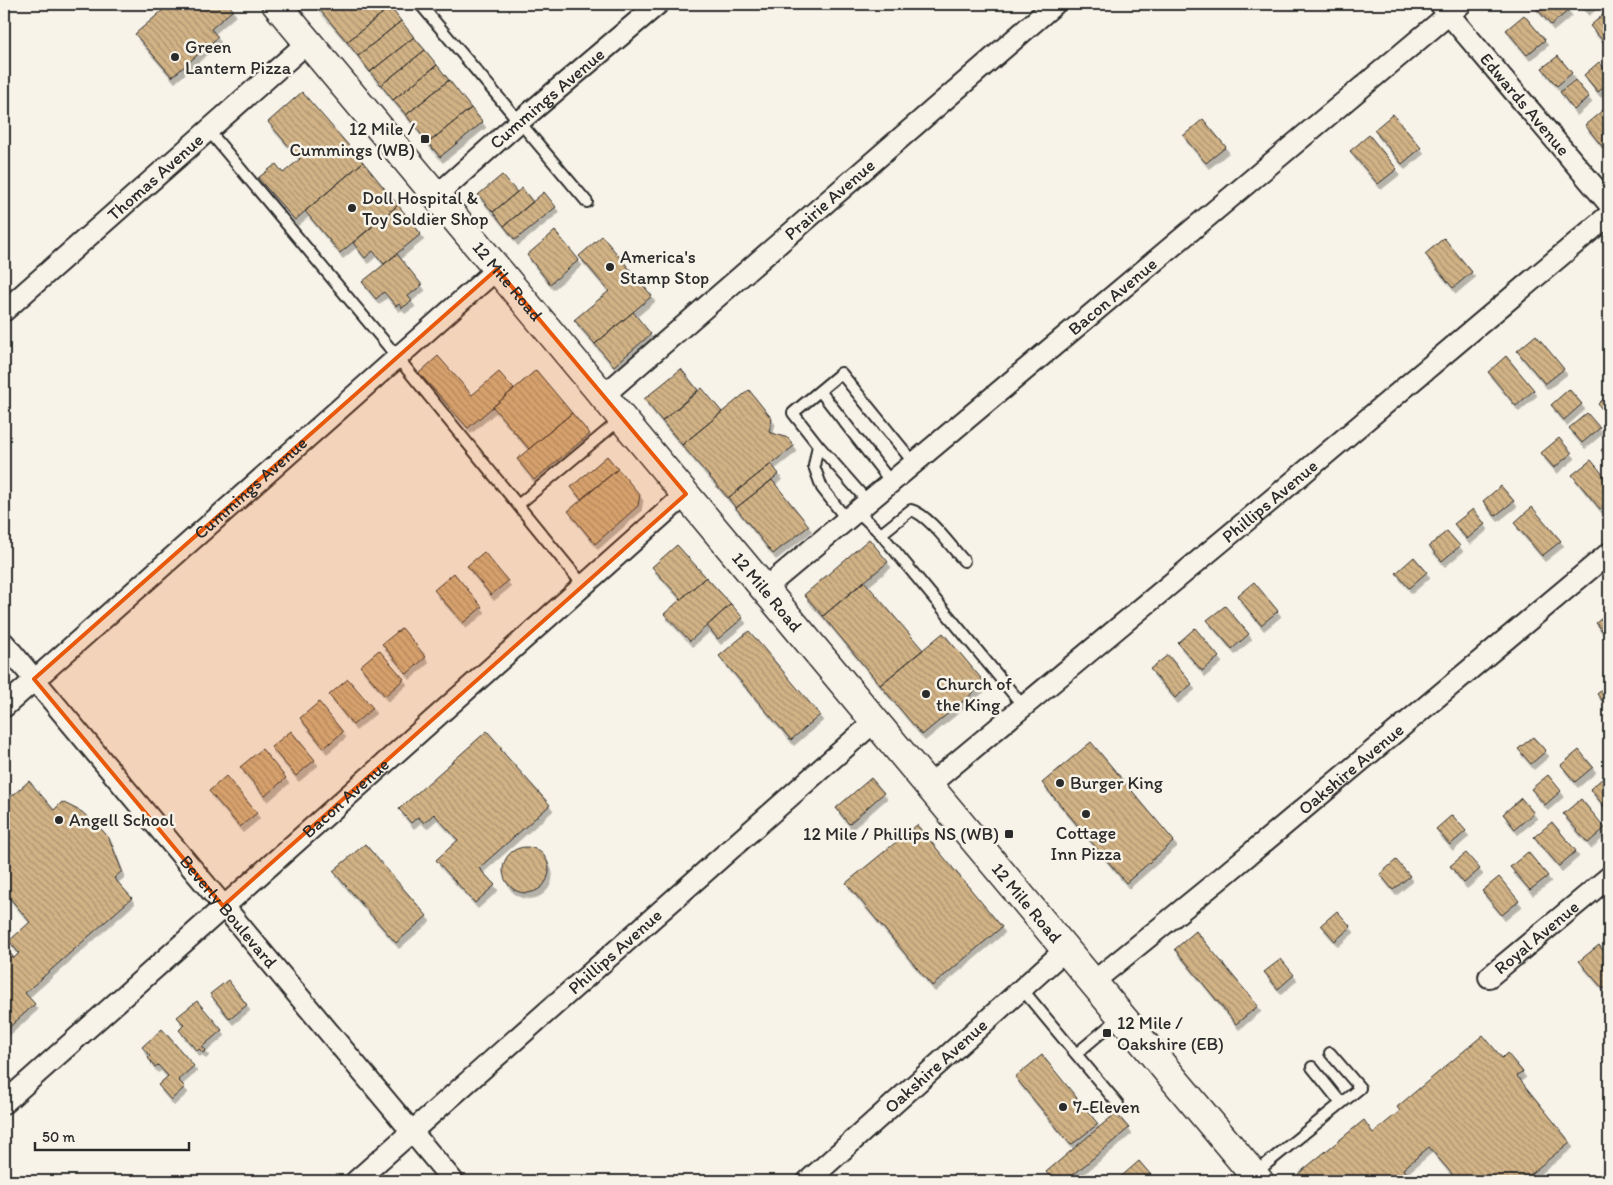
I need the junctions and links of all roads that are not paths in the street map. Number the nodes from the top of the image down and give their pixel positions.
1 (276, 4) edge
2 (420, 4) edge
3 (658, 4) edge
4 (1055, 4) edge
5 (1450, 7) edge
6 (308, 42) junction
7 (519, 122) junction
8 (209, 131) junction
9 (436, 196) junction
10 (587, 202) dead end
11 (1609, 204) edge
12 (1609, 215) edge
13 (498, 269) junction
14 (4, 311) edge
15 (397, 358) junction
16 (820, 391) junction
17 (603, 396) junction
18 (622, 418) junction
19 (818, 445) junction
20 (914, 463) junction
21 (891, 482) junction
22 (686, 494) junction
23 (518, 505) junction
24 (857, 511) junction
25 (881, 534) junction
26 (1609, 553) edge
27 (964, 561) dead end
28 (584, 586) junction
29 (764, 589) junction
30 (4, 643) edge
31 (34, 679) junction
32 (1024, 706) junction
33 (4, 707) edge
34 (874, 722) junction
35 (928, 786) junction
36 (1609, 877) edge
37 (223, 906) junction
38 (1065, 950) junction
39 (1489, 977) dead end
40 (1092, 983) junction
41 (1022, 989) junction
42 (1120, 1017) junction
43 (1330, 1053) dead end
44 (1076, 1054) junction
45 (1312, 1067) dead end
46 (4, 1103) edge
47 (1341, 1103) junction
48 (1118, 1104) dead end
49 (412, 1132) junction
50 (1252, 1179) edge
51 (356, 1181) edge
52 (453, 1181) edge
53 (808, 1181) edge

1 - 6 main road, 12 Mile Road
2 - 7 lane
3 - 7 street, Cummings Avenue
4 - 17 street, Prairie Avenue
5 - 11 street, Edwards Avenue
5 - 20 street, Bacon Avenue
6 - 8 street, Thomas Avenue
6 - 9 main road, 12 Mile Road
7 - 9 street, Cummings Avenue
7 - 10 lane
8 - 14 street, Thomas Avenue
8 - 15 lane
9 - 13 main road, 12 Mile Road
12 - 32 street, Phillips Avenue
13 - 15 street, Cummings Avenue
13 - 17 main road, 12 Mile Road
15 - 23 lane
15 - 31 street, Cummings Avenue
16 - 19 lane
16 - 20 lane
16 - 21 lane
17 - 18 main road, 12 Mile Road
18 - 22 main road, 12 Mile Road
18 - 23 lane
19 - 24 lane
19 - 24 lane
20 - 21 street, Bacon Avenue
21 - 24 street, Bacon Avenue
22 - 28 street, Bacon Avenue
22 - 29 main road, 12 Mile Road
23 - 28 lane
24 - 25 lane
24 - 29 street, Bacon Avenue
25 - 27 lane
25 - 32 lane
26 - 40 street, Oakshire Avenue
28 - 37 street, Bacon Avenue
29 - 34 main road, 12 Mile Road
30 - 31 street, Beverly Boulevard
31 - 33 street, Cummings Avenue
31 - 37 street, Beverly Boulevard
32 - 35 street, Phillips Avenue
34 - 35 main road, 12 Mile Road
34 - 49 street, Phillips Avenue
35 - 38 main road, 12 Mile Road
36 - 39 street, Royal Avenue
37 - 46 street, Bacon Avenue
37 - 49 street, Beverly Boulevard
38 - 40 main road, 12 Mile Road
38 - 41 street, Oakshire Avenue
40 - 42 main road, 12 Mile Road
41 - 44 lane
41 - 53 street, Oakshire Avenue
42 - 44 lane
42 - 50 main road, 12 Mile Road
43 - 47 lane
44 - 48 lane
45 - 47 lane
47 - 50 lane
49 - 51 street, Phillips Avenue
49 - 52 street, Beverly Boulevard

